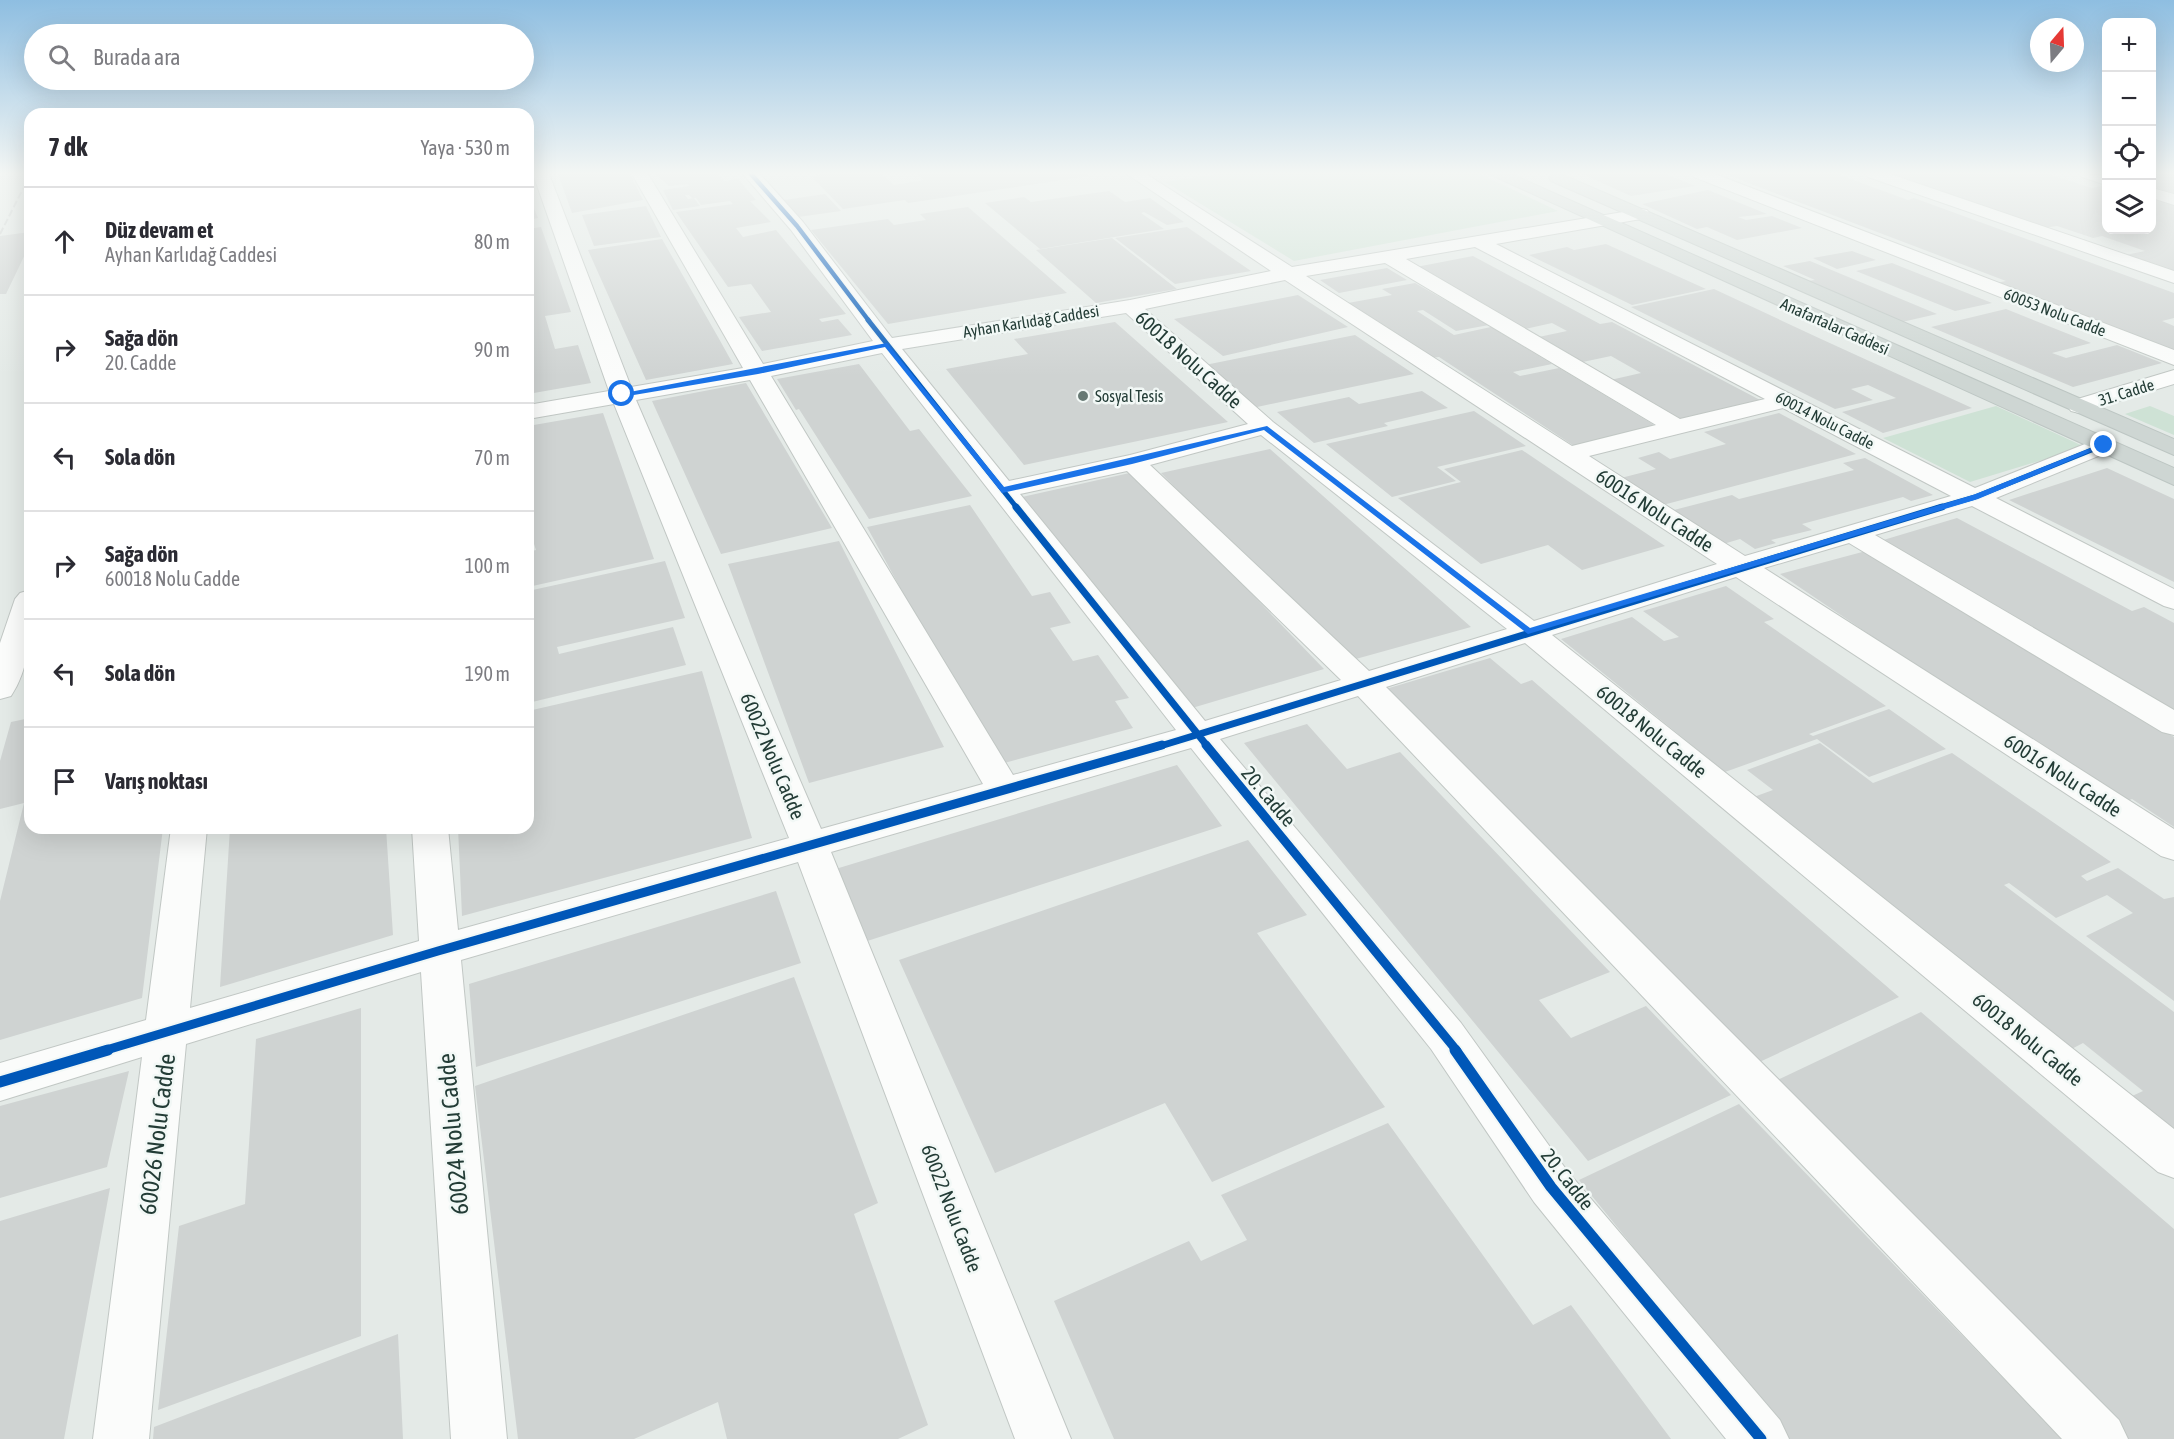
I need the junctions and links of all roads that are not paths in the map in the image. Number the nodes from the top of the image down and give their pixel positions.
1 (566, 241) edge
2 (680, 241) edge
3 (808, 241) edge
4 (1240, 241) edge
5 (1470, 241) edge
6 (1478, 241) edge
7 (1644, 241) edge
8 (1703, 241) edge
9 (1873, 241) edge
10 (2070, 241) edge
11 (1387, 256) junction
12 (1290, 273) junction
13 (2174, 277) edge
14 (1130, 306) junction
15 (887, 345) junction
16 (2174, 358) edge
17 (758, 372) junction
18 (2174, 377) edge
19 (622, 394) junction
20 (1787, 400) junction
21 (2079, 406) junction
22 (534, 411) edge
23 (1674, 426) junction
24 (1265, 427) junction
25 (2104, 445) junction
26 (2174, 448) edge
27 (1569, 454) junction
28 (1132, 462) junction
29 (2174, 477) edge
30 (1002, 490) junction
31 (1976, 497) junction
32 (1852, 533) junction
33 (1741, 566) junction
34 (2174, 600) edge
35 (24, 617) edge
36 (1528, 631) junction
37 (1363, 683) junction
38 (0, 689) edge
39 (2174, 724) edge
40 (1198, 735) junction
41 (1004, 790) junction
42 (188, 834) edge
43 (429, 834) edge
44 (810, 845) junction
45 (2174, 847) edge
46 (438, 951) junction
47 (168, 1031) junction
48 (0, 1082) edge
49 (2174, 1157) edge
50 (121, 1439) edge
51 (479, 1439) edge
52 (1043, 1439) edge
53 (1761, 1439) edge
54 (2100, 1439) edge

1 - 19 street, 60022 Nolu Cadde
2 - 17 street
3 - 15 street, 20. Cadde
4 - 12 street, 60016 Nolu Cadde
5 - 11 street, Ayhan Karlıdağ Caddesi
6 - 20 street, 60014 Nolu Cadde
7 - 25 main road, Anafartalar Caddesi
8 - 21 main road, Anafartalar Caddesi
9 - 16 street, 60053 Nolu Cadde
10 - 13 street
11 - 12 street, Ayhan Karlıdağ Caddesi
11 - 23 street
12 - 14 street, Ayhan Karlıdağ Caddesi
12 - 27 street, 60016 Nolu Cadde
14 - 15 street, Ayhan Karlıdağ Caddesi
14 - 24 street, 60018 Nolu Cadde
15 - 17 street, Ayhan Karlıdağ Caddesi
15 - 30 street, 20. Cadde
17 - 19 street, Ayhan Karlıdağ Caddesi
17 - 41 street
18 - 21 street, 31. Cadde
19 - 22 street, Ayhan Karlıdağ Caddesi
19 - 44 street, 60022 Nolu Cadde
20 - 23 street
20 - 31 street, 60014 Nolu Cadde
21 - 26 main road, Anafartalar Caddesi
23 - 27 street
24 - 28 street
24 - 36 street, 60018 Nolu Cadde
25 - 29 main road, Anafartalar Caddesi
25 - 31 street
27 - 33 street, 60016 Nolu Cadde
28 - 30 street
28 - 37 street
30 - 40 street, 20. Cadde
31 - 32 street
31 - 34 street, 60014 Nolu Cadde
32 - 33 street
32 - 39 street
33 - 36 street
33 - 45 street, 60016 Nolu Cadde
35 - 38 street
36 - 37 street
36 - 49 street, 60018 Nolu Cadde
37 - 40 street
37 - 54 street
40 - 41 street
40 - 53 street, 20. Cadde
41 - 44 street
42 - 47 street, 60026 Nolu Cadde
43 - 46 street, 60024 Nolu Cadde
44 - 46 street
44 - 52 street, 60022 Nolu Cadde
46 - 47 street
46 - 51 street, 60024 Nolu Cadde
47 - 48 street
47 - 50 street, 60026 Nolu Cadde

